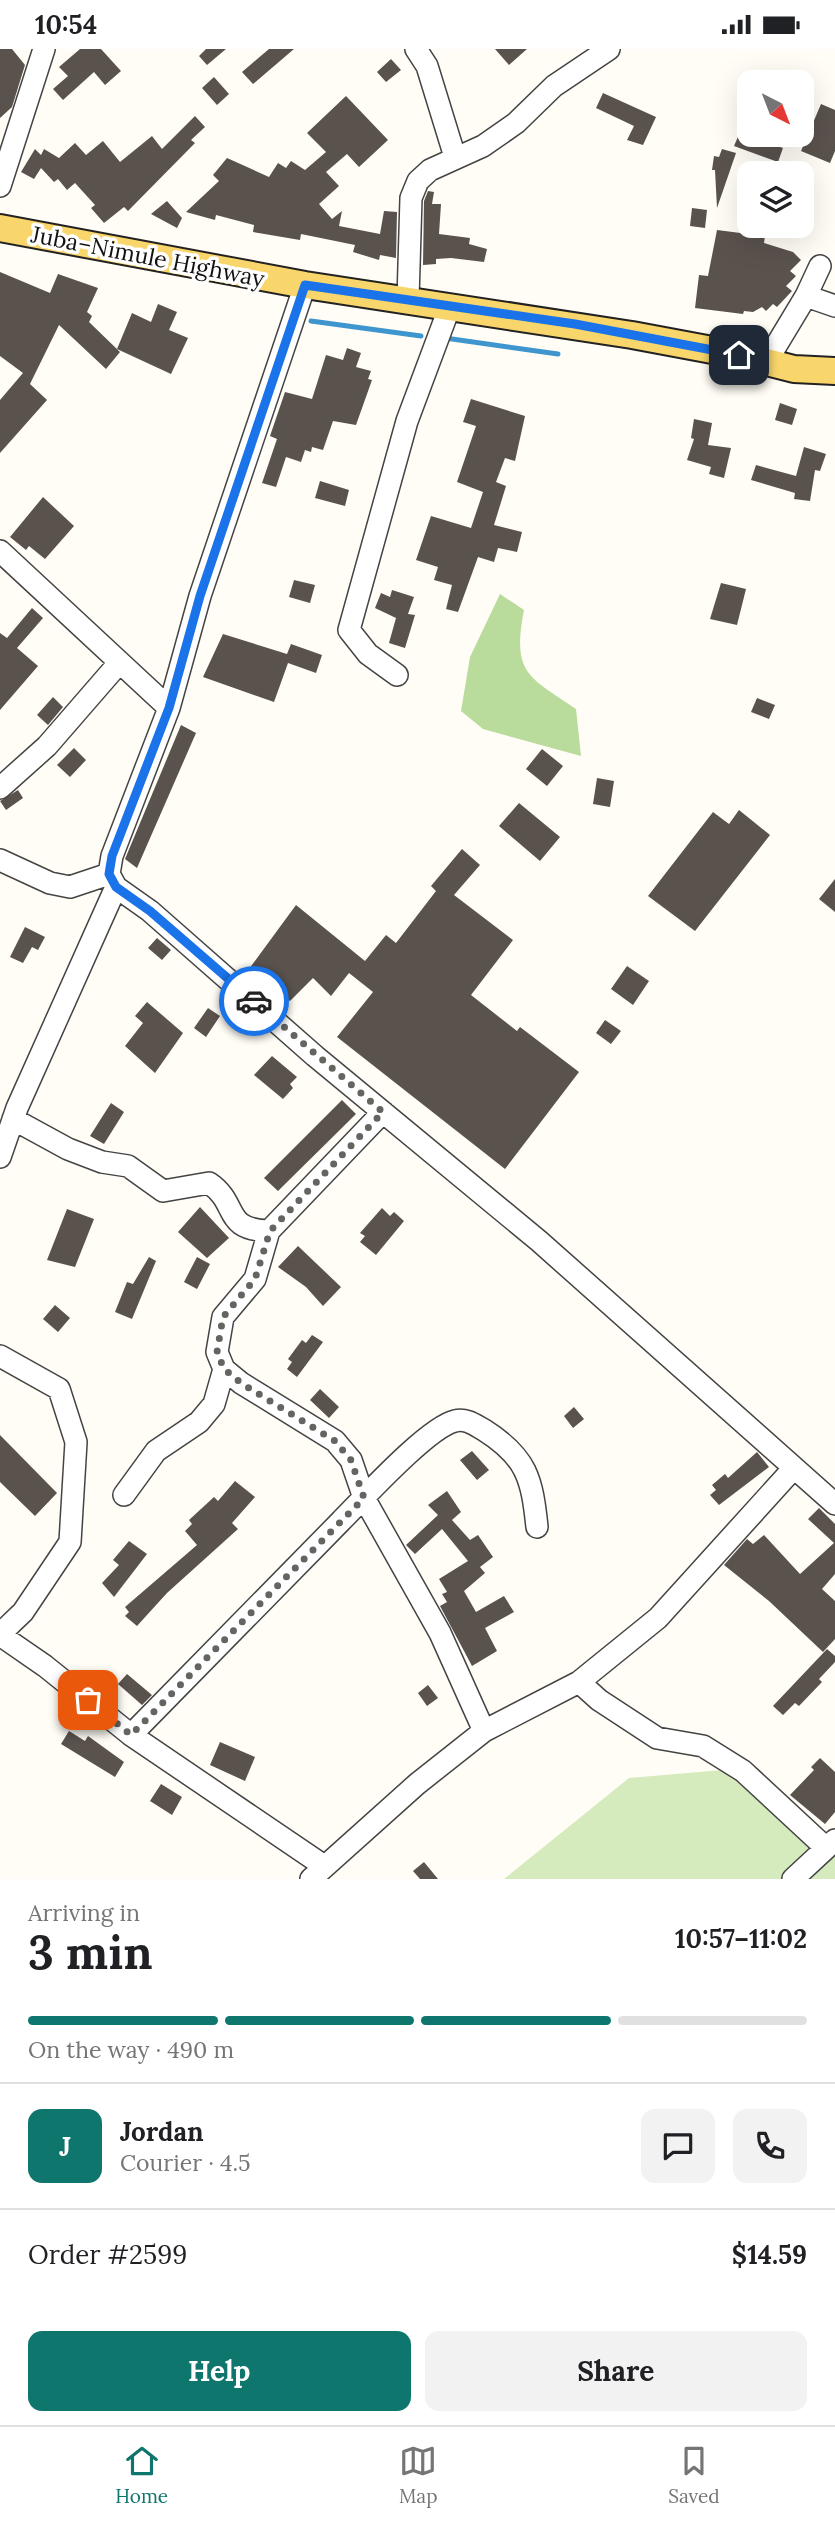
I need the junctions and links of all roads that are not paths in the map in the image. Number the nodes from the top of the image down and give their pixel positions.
1 (44, 49) edge
2 (416, 49) edge
3 (609, 49) edge
4 (455, 156) junction
5 (0, 186) edge
6 (0, 228) edge
7 (820, 266) dead end
8 (305, 285) junction
9 (806, 296) junction
10 (408, 299) junction
11 (450, 306) junction
12 (835, 306) edge
13 (765, 364) junction
14 (835, 371) edge
15 (4, 562) edge
16 (119, 663) junction
17 (397, 675) dead end
18 (169, 708) junction
19 (4, 776) edge
20 (0, 859) edge
21 (113, 881) junction
22 (10, 1107) edge
23 (383, 1112) junction
24 (0, 1157) edge
25 (270, 1231) junction
26 (0, 1356) edge
27 (224, 1369) junction
28 (793, 1469) junction
29 (124, 1495) dead end
30 (364, 1498) junction
31 (835, 1504) edge
32 (537, 1527) dead end
33 (0, 1634) edge
34 (579, 1682) junction
35 (484, 1731) junction
36 (131, 1735) junction
37 (830, 1844) edge
38 (317, 1872) edge
39 (793, 1879) edge

1 - 5 street
2 - 4 street
3 - 4 street
4 - 10 street
6 - 8 main road, Juba–Nimule Highway
7 - 9 street
8 - 10 main road, Juba–Nimule Highway
8 - 18 street
9 - 12 street
9 - 13 street
10 - 11 main road, Juba–Nimule Highway
11 - 13 main road, Juba–Nimule Highway
11 - 17 street
13 - 14 main road, Juba–Nimule Highway
15 - 16 street
16 - 18 street
16 - 19 street
18 - 21 street
20 - 21 street
21 - 22 street
21 - 23 street
22 - 24 street
22 - 25 street
23 - 25 street
23 - 28 street
25 - 27 street
26 - 33 street
27 - 29 street
27 - 30 street
28 - 31 street
28 - 34 street
30 - 32 street
30 - 35 street
30 - 36 street
33 - 36 street
34 - 35 street
34 - 37 street
35 - 38 street
36 - 38 street
37 - 39 street

